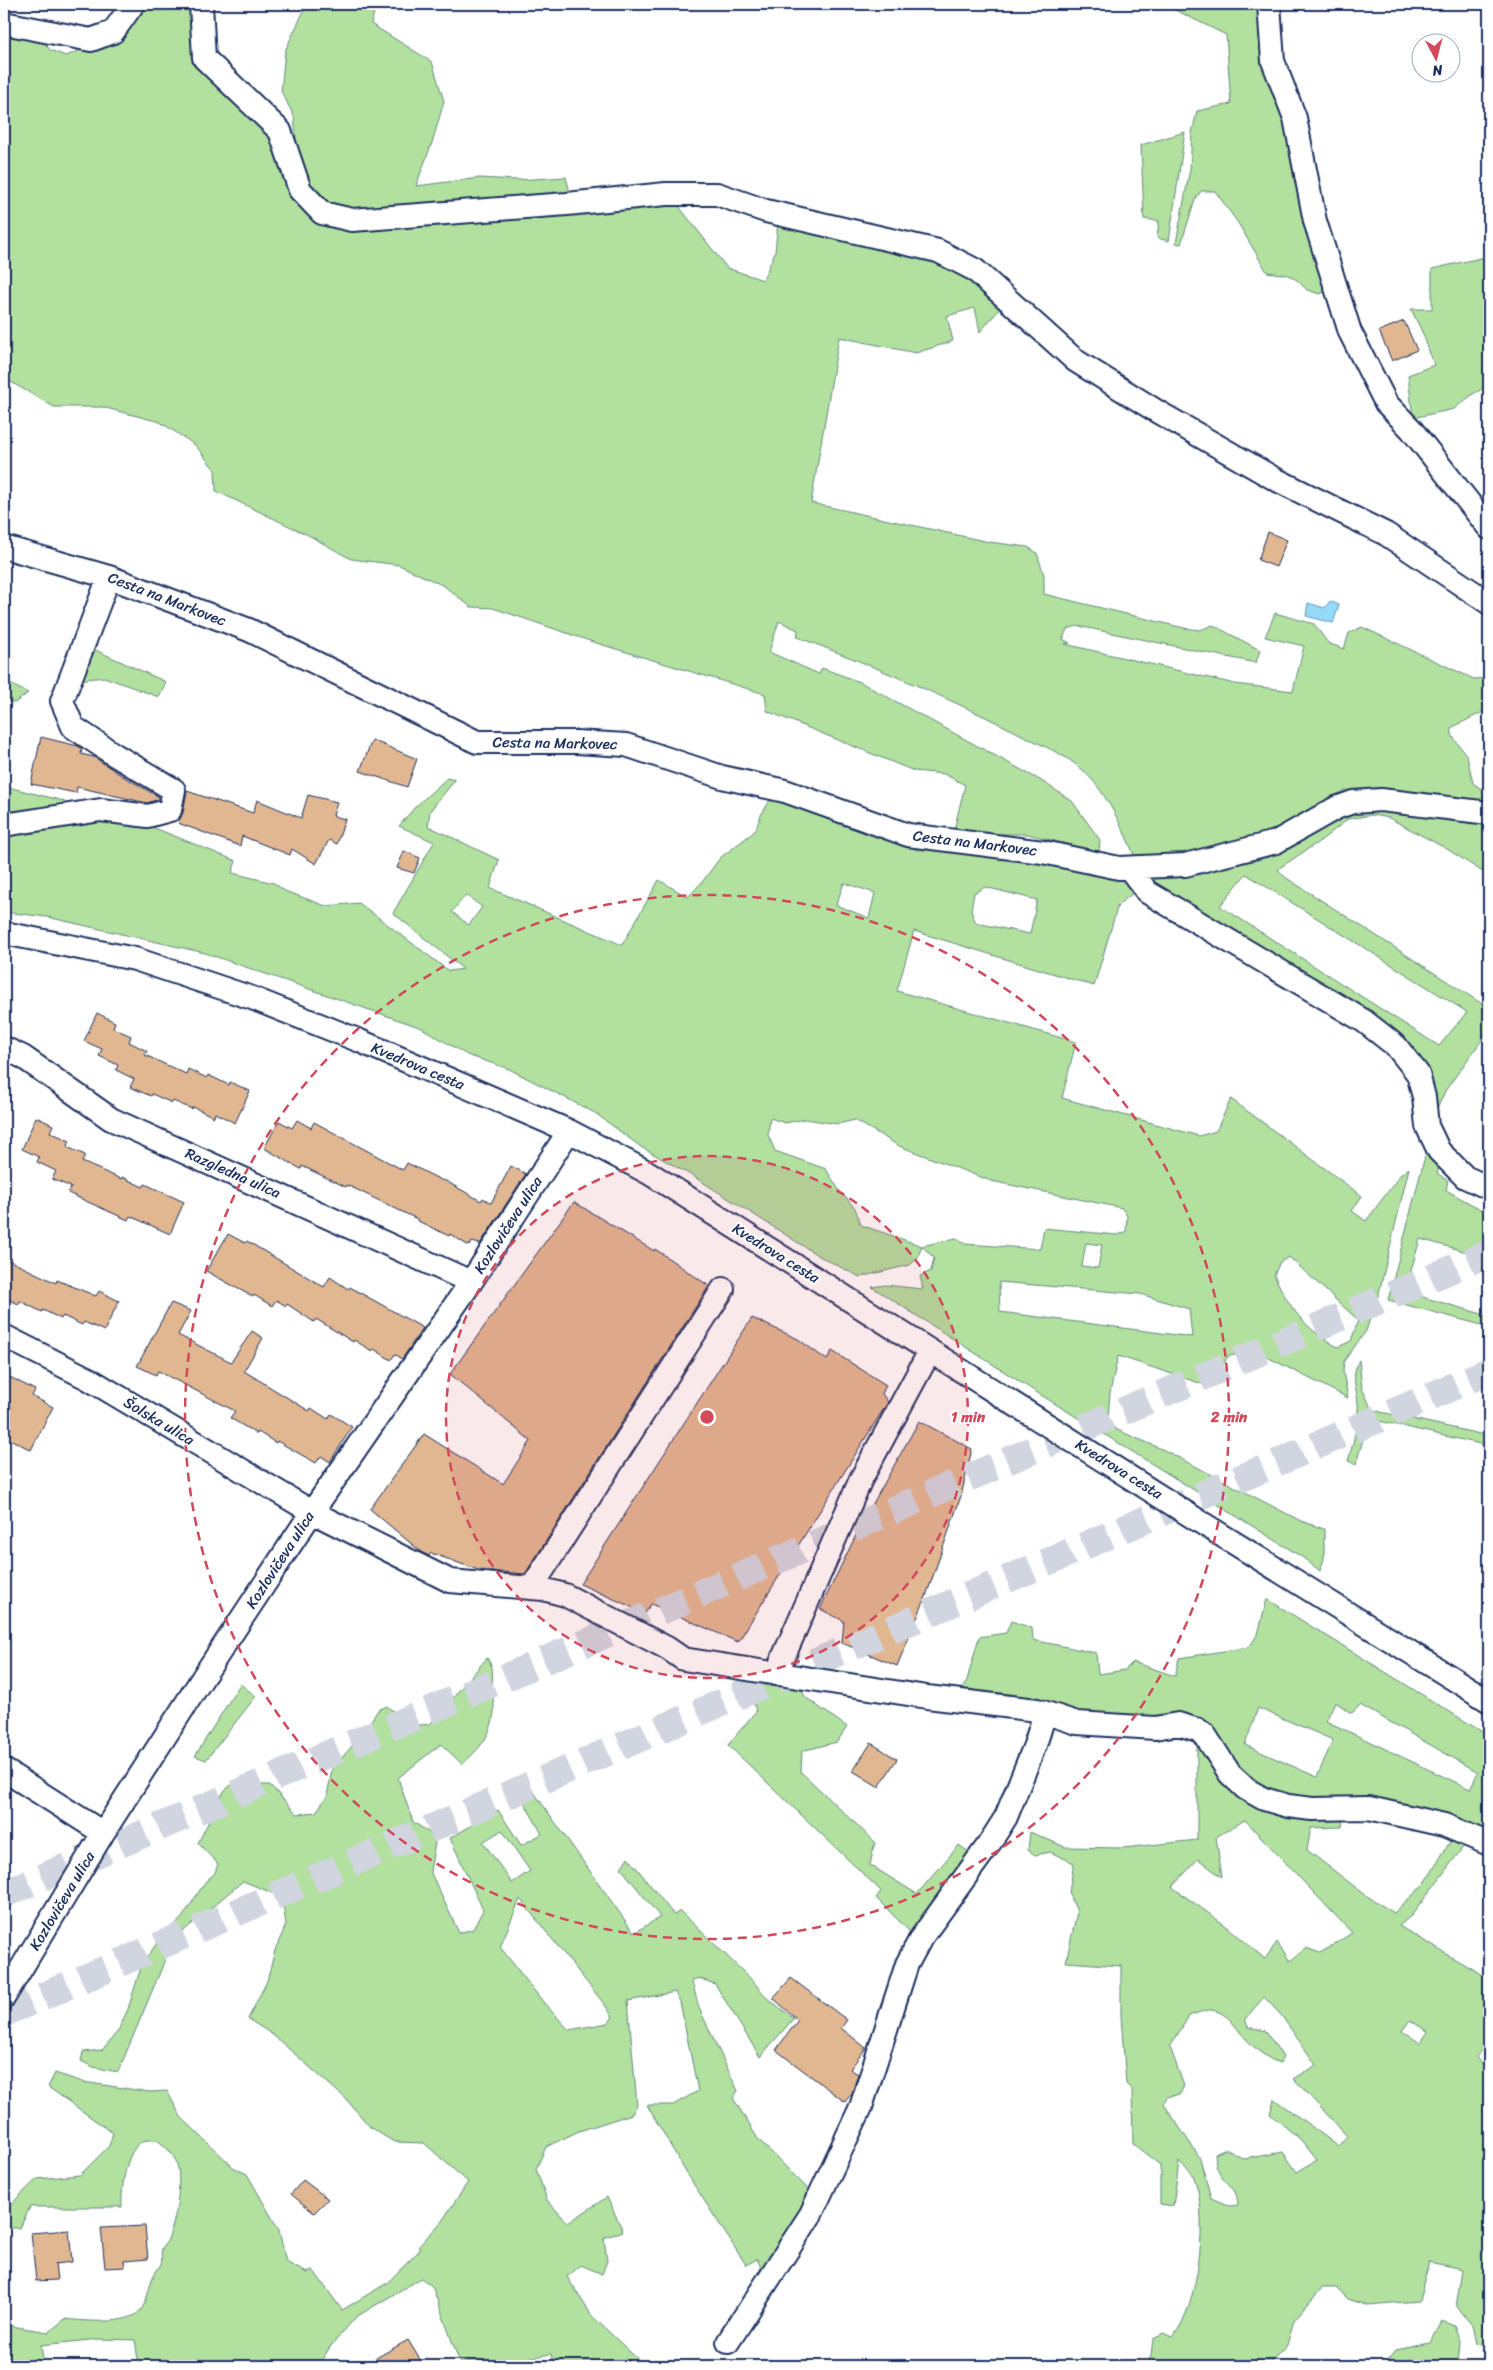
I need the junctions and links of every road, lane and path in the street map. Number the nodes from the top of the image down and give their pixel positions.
1 (133, 4) edge
2 (201, 4) edge
3 (1269, 4) edge
4 (4, 23) edge
5 (1489, 528) edge
6 (4, 548) edge
7 (109, 577) junction
8 (1489, 603) edge
9 (1489, 813) edge
10 (4, 825) edge
11 (1129, 868) junction
12 (4, 933) edge
13 (4, 1048) edge
14 (569, 1131) junction
15 (1489, 1188) edge
16 (471, 1282) junction
17 (723, 1289) dead end
18 (4, 1336) edge
19 (930, 1351) junction
20 (312, 1512) junction
21 (532, 1587) junction
22 (776, 1674) junction
23 (1489, 1701) edge
24 (1045, 1712) junction
25 (4, 1770) edge
26 (103, 1833) junction
27 (1489, 1844) edge
28 (4, 1997) edge
29 (728, 2342) dead end

1 - 4 street
2 - 8 street
3 - 5 street
6 - 7 street, Cesta na Markovec
7 - 10 street
7 - 11 street, Cesta na Markovec
9 - 11 street, Cesta na Markovec
11 - 15 street
12 - 14 street, Kvedrova cesta
13 - 16 street, Razgledna ulica
14 - 16 street, Kozlovičeva ulica
14 - 19 street, Kvedrova cesta
16 - 20 street, Kozlovičeva ulica
17 - 21 street
18 - 20 street, Šolska ulica
19 - 22 street
19 - 23 street, Kvedrova cesta
20 - 21 street, Šolska ulica
20 - 26 street, Kozlovičeva ulica
21 - 22 street, Šolska ulica
22 - 24 street, Šolska ulica
24 - 27 street, Šolska ulica
24 - 29 street
25 - 26 street
26 - 28 street, Kozlovičeva ulica

